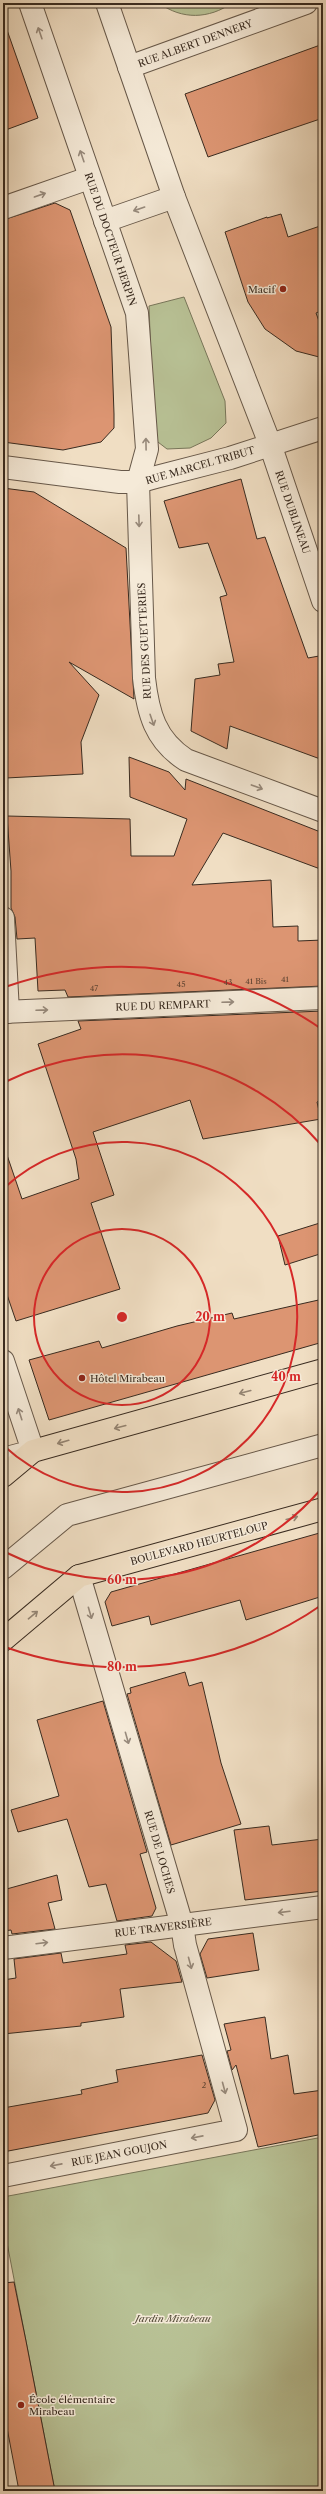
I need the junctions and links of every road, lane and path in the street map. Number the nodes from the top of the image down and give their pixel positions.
1 (30, 3) edge
2 (107, 3) edge
3 (306, 3) edge
4 (129, 67) junction
5 (89, 178) junction
6 (174, 197) junction
7 (3, 208) edge
8 (104, 220) junction
9 (323, 428) edge
10 (270, 444) junction
11 (3, 466) edge
12 (138, 482) junction
13 (323, 601) edge
14 (323, 811) edge
15 (3, 918) edge
16 (323, 998) edge
17 (5, 1012) edge
18 (3, 1361) edge
19 (323, 1370) edge
20 (323, 1445) edge
21 (33, 1450) junction
22 (3, 1458) edge
23 (3, 1476) edge
24 (323, 1509) edge
25 (3, 1568) edge
26 (79, 1576) junction
27 (3, 1640) edge
28 (323, 1907) edge
29 (182, 1925) junction
30 (3, 1948) edge
31 (236, 2130) joint
32 (3, 2176) edge

5 -> 1 street, RUE DU DOCTEUR HERPIN
2 - 4 street
3 - 4 street, RUE ALBERT DENNERY
4 - 6 street
7 -> 5 street
5 - 8 street, RUE DU DOCTEUR HERPIN
6 -> 8 street
6 - 10 street
12 -> 8 street, RUE DU DOCTEUR HERPIN
9 - 10 street, RUE MARCEL TRIBUT
10 - 12 street, RUE MARCEL TRIBUT
10 - 13 street, RUE DUBLINEAU
11 - 12 street, RUE MARCEL TRIBUT
12 -> 14 street, RUE DES GUETTERIES
15 - 17 street
17 -> 16 street, RUE DU REMPART
21 -> 18 street
19 -> 21 main road
20 - 25 street
21 - 22 street
21 - 23 main road
26 -> 24 main road, BOULEVARD HEURTELOUP
27 -> 26 main road, BOULEVARD HEURTELOUP
26 -> 29 street, RUE DE LOCHES
28 -> 29 street, RUE TRAVERSIÈRE
30 -> 29 street, RUE TRAVERSIÈRE
29 -> 31 street, RUE DE LOCHES
31 -> 32 street, RUE JEAN GOUJON

